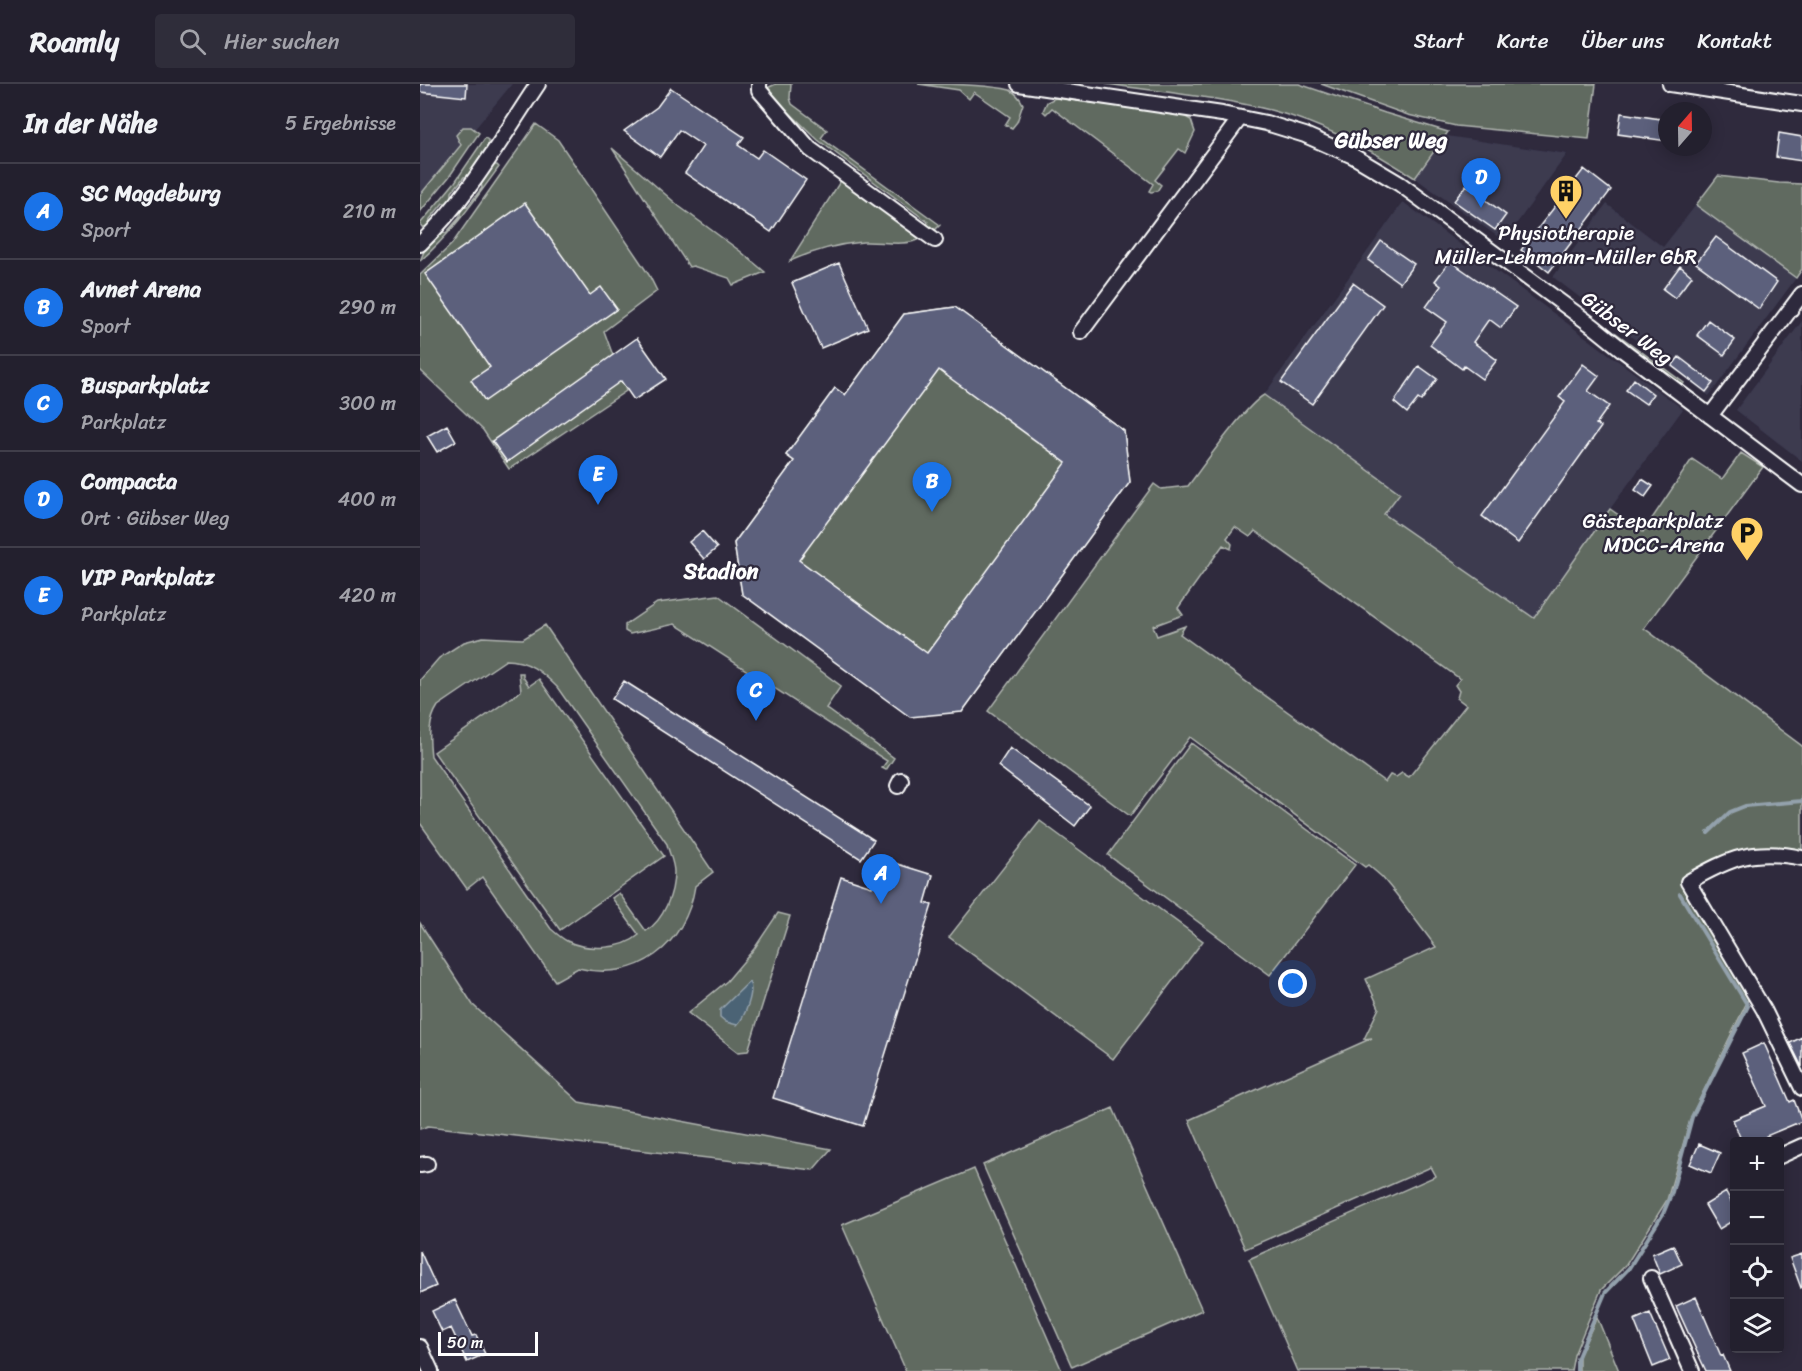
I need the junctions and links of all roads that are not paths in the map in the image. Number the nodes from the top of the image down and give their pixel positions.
1 (538, 84) edge
2 (759, 84) edge
3 (1019, 84) edge
4 (1670, 84) edge
5 (1802, 104) edge
6 (1240, 118) junction
7 (935, 240) dead end
8 (420, 244) edge
9 (1802, 294) edge
10 (1081, 332) dead end
11 (1710, 416) junction
12 (1802, 485) edge
13 (1802, 858) edge
14 (1799, 1071) edge
15 (1802, 1088) edge
16 (1802, 1146) edge
17 (1784, 1154) edge
18 (1651, 1278) dead end
19 (420, 1347) edge
20 (431, 1371) edge
21 (1692, 1371) edge

1 - 8 street
2 - 7 street
3 - 6 street, Gübser Weg
4 - 5 street
6 - 10 street
6 - 11 street, Gübser Weg
9 - 11 street
11 - 12 street, Gübser Weg
13 - 14 street
14 - 15 street
16 - 17 street
18 - 21 street
19 - 20 street

